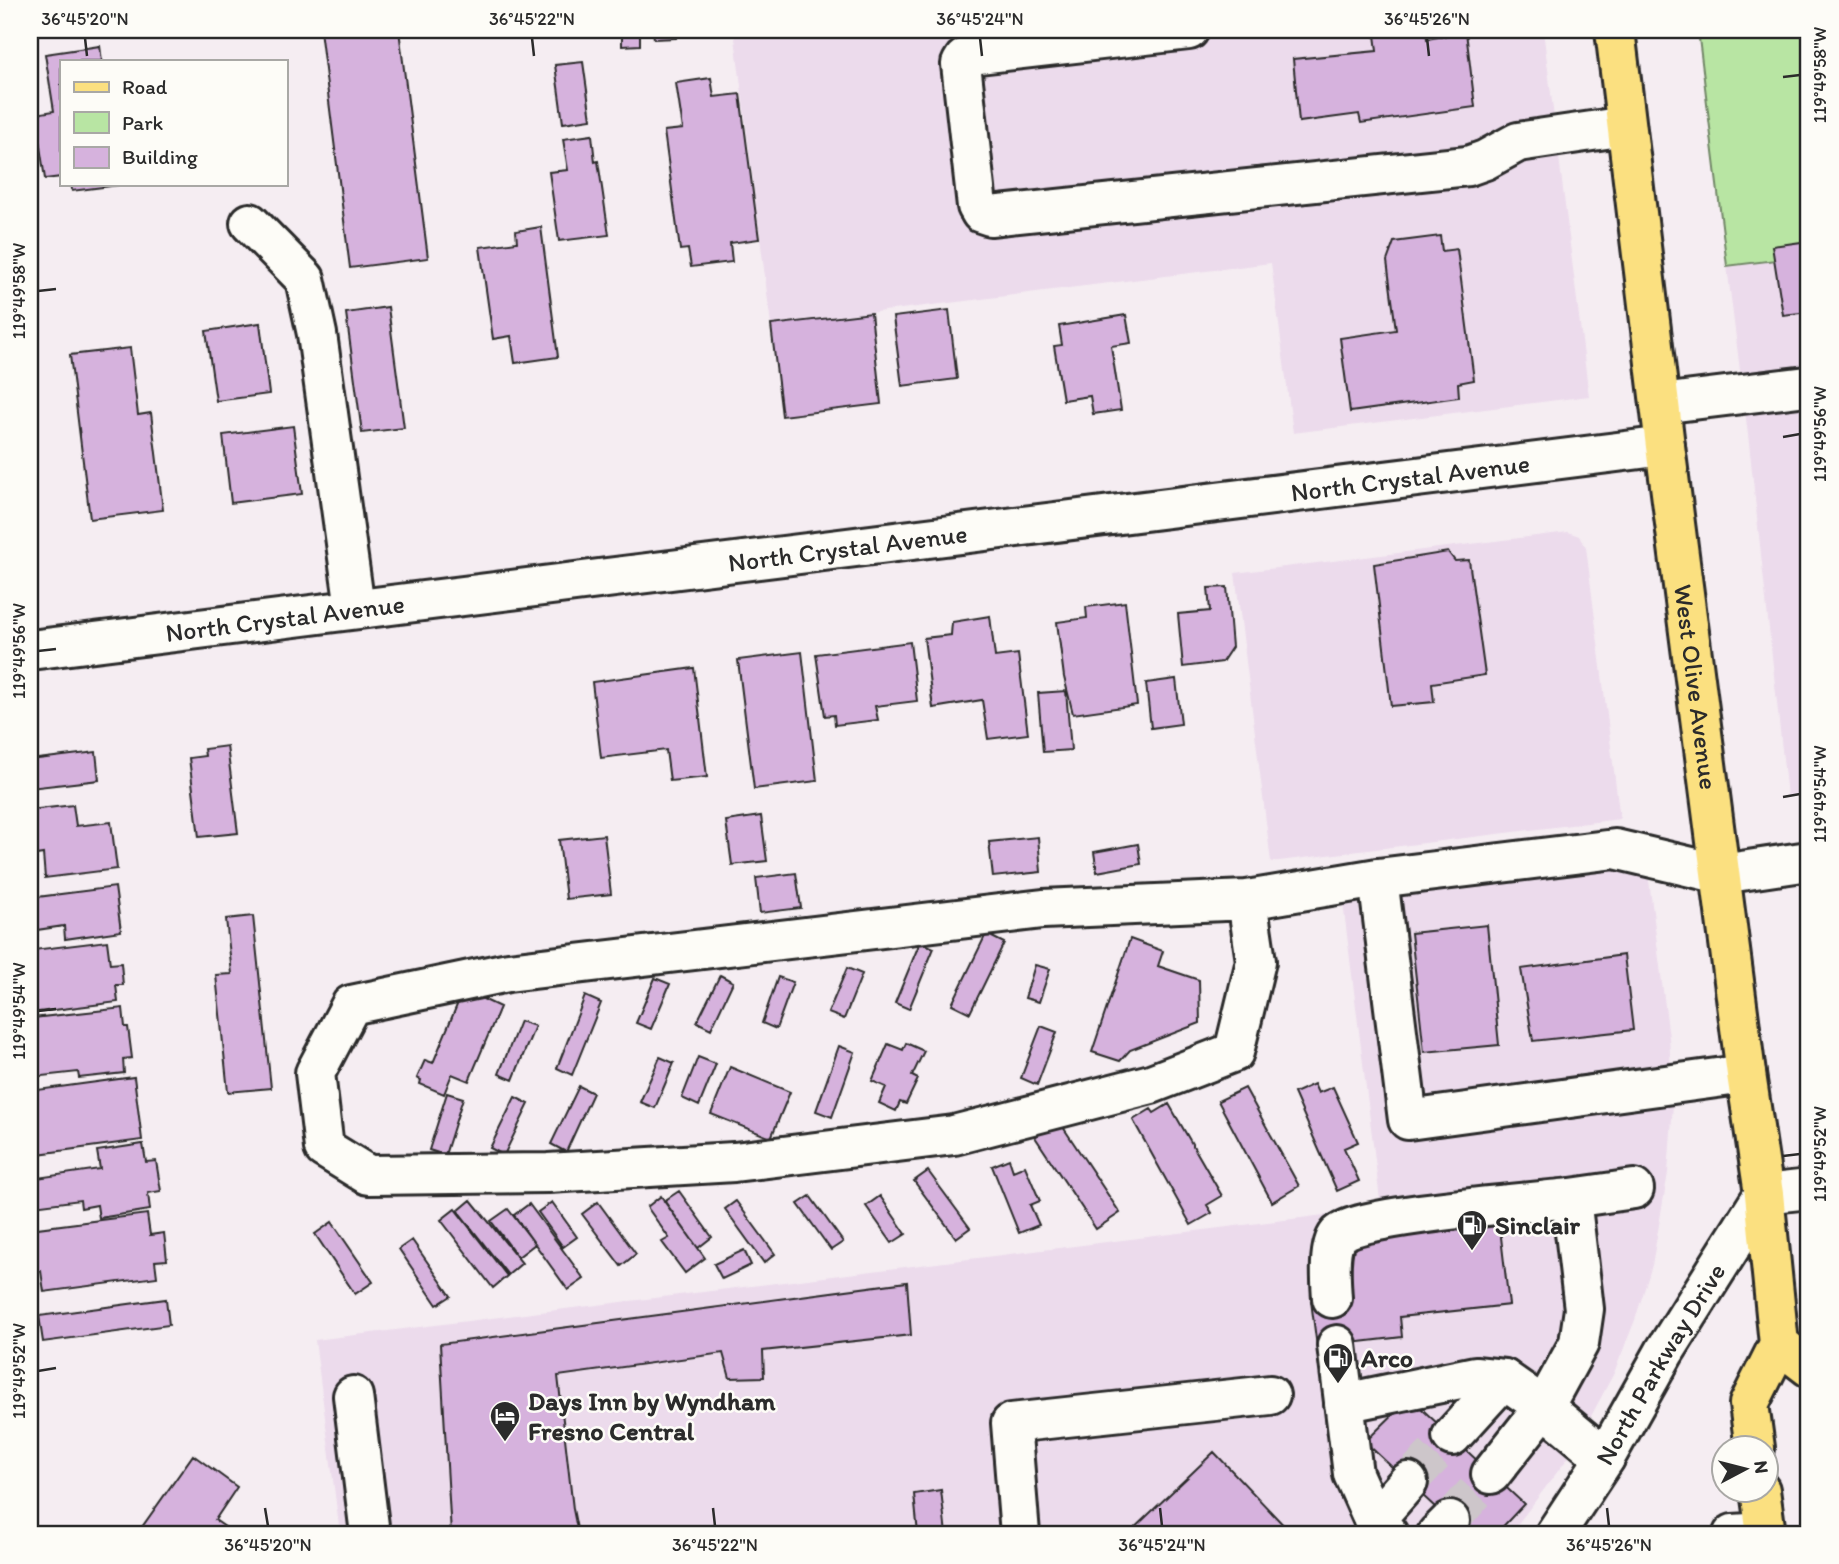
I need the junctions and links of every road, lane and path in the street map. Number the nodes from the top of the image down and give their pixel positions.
1 (1189, 30) edge
2 (1615, 30) edge
3 (1626, 126) junction
4 (250, 223) dead end
5 (1807, 386) dead end
6 (1660, 404) junction
7 (1665, 446) junction
8 (355, 608) junction
9 (30, 650) edge
10 (1809, 861) edge
11 (1721, 874) junction
12 (1378, 878) junction
13 (1247, 900) junction
14 (1746, 1074) junction
15 (1634, 1189) dead end
16 (1809, 1189) edge
17 (1764, 1194) junction
18 (1571, 1198) junction
19 (1332, 1298) dead end
20 (1779, 1344) junction
21 (1337, 1345) dead end
22 (1809, 1367) edge
23 (1504, 1379) junction
24 (1270, 1395) dead end
25 (353, 1396) dead end
26 (1344, 1404) junction
27 (1544, 1407) junction
28 (1753, 1434) edge
29 (1452, 1436) tunnel mouth
30 (1605, 1458) junction
31 (1491, 1474) tunnel mouth
32 (1408, 1482) tunnel mouth
33 (1758, 1504) edge
34 (1381, 1528) edge
35 (1755, 1533) edge
36 (370, 1534) edge
37 (1020, 1534) edge
38 (1555, 1534) edge

1 - 3 street
2 - 3 main road, West Olive Avenue
3 - 6 main road, West Olive Avenue
4 - 8 street
5 - 6 street
6 - 7 main road, West Olive Avenue
7 - 8 street, North Crystal Avenue
7 - 11 main road, West Olive Avenue
8 - 9 street, North Crystal Avenue
10 - 11 street
11 - 12 street
11 - 14 main road, West Olive Avenue
12 - 13 street
12 - 14 street
13 - 13 street
14 - 17 main road, West Olive Avenue
15 - 18 street
16 - 17 street
17 - 20 main road, West Olive Avenue
17 - 30 street, North Parkway Drive
18 - 19 street
18 - 27 street
20 - 22 main road
20 - 28 main road
21 - 26 street
23 - 26 street
23 - 27 street
23 - 29 street
24 - 37 street
25 - 36 street
26 - 34 street
27 - 30 street
27 - 31 street
30 - 38 street, North Parkway Drive
32 - 34 street
33 - 35 main road

